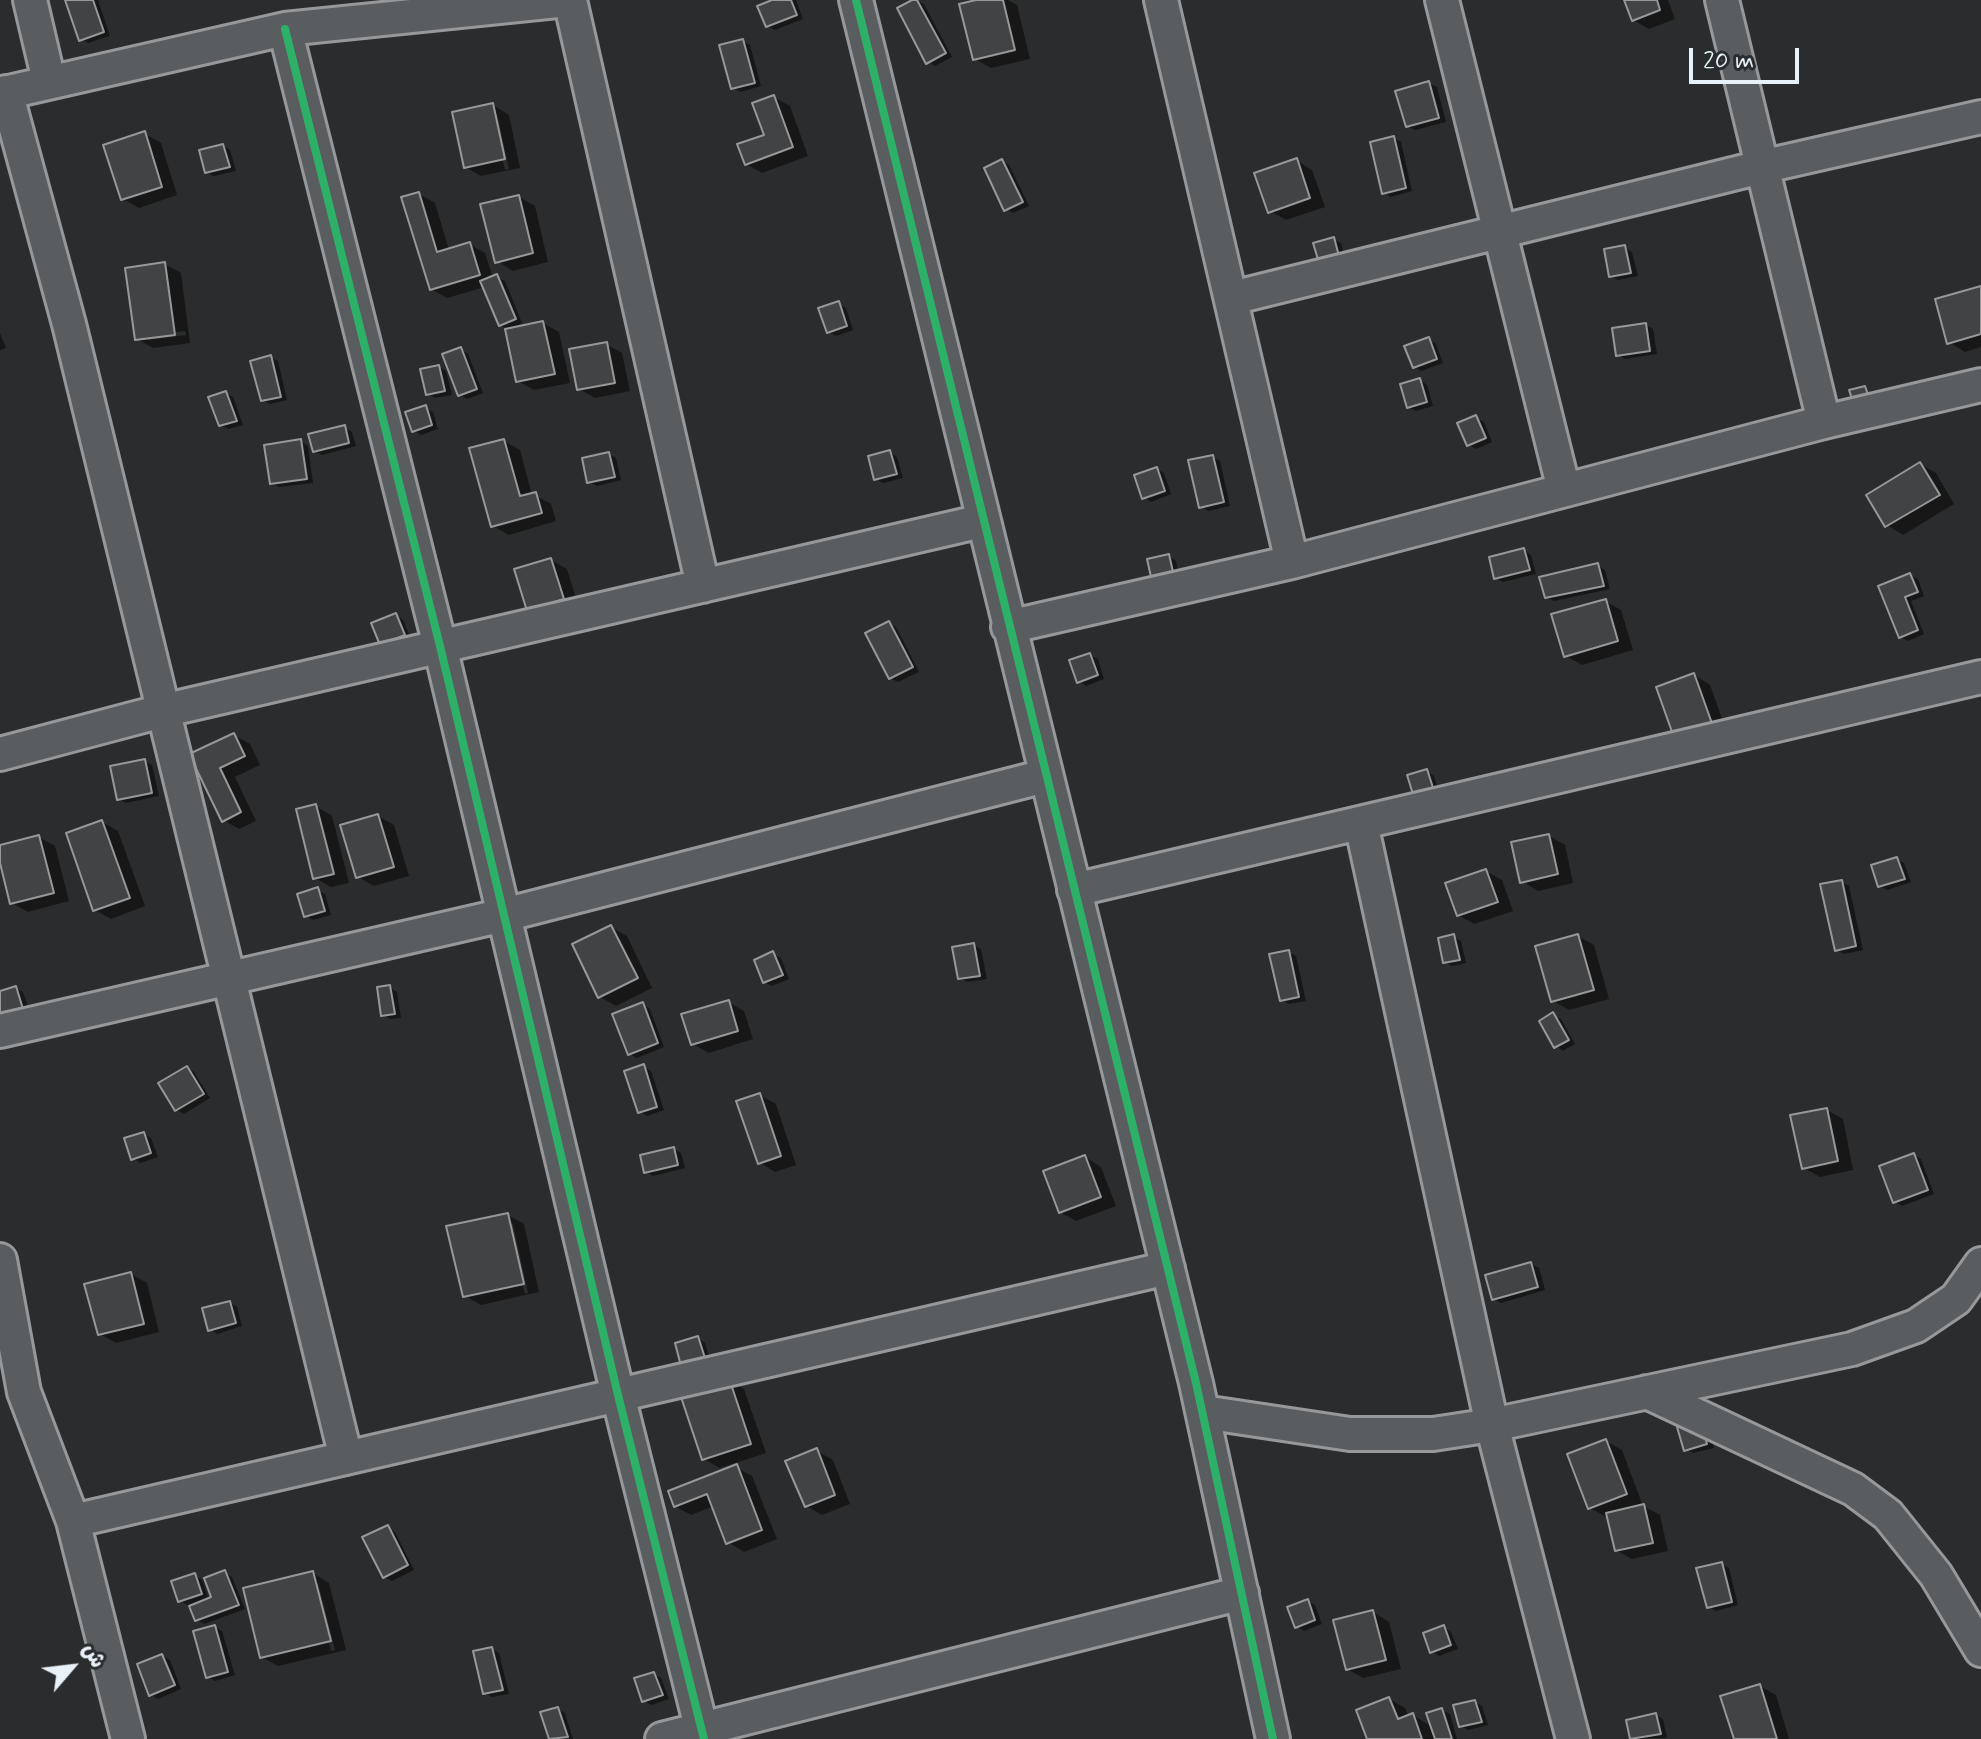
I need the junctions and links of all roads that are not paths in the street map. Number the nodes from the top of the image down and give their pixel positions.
1 (30, 0) edge
2 (569, 0) edge
3 (856, 0) edge
4 (1161, 0) edge
5 (1442, 0) edge
6 (1722, 0) edge
7 (285, 29) junction
8 (49, 81) junction
9 (3, 93) edge
10 (1981, 117) edge
11 (1761, 167) junction
12 (1501, 232) junction
13 (1232, 298) junction
14 (1981, 385) edge
15 (1824, 422) junction
16 (1564, 490) junction
17 (982, 521) junction
18 (1292, 562) junction
19 (703, 586) junction
20 (1008, 627) junction
21 (440, 646) junction
22 (1981, 677) edge
23 (162, 711) junction
24 (0, 754) edge
25 (1045, 776) junction
26 (1361, 823) junction
27 (1074, 890) junction
28 (504, 915) junction
29 (228, 979) junction
30 (0, 1031) edge
31 (0, 1260) edge
32 (1981, 1264) edge
33 (1168, 1268) junction
34 (1647, 1392) junction
35 (12, 1395) edge
36 (618, 1395) junction
37 (1203, 1412) junction
38 (1492, 1425) junction
39 (346, 1458) junction
40 (73, 1521) junction
41 (1242, 1593) junction
42 (1981, 1650) edge
43 (703, 1734) edge
44 (128, 1739) edge
45 (662, 1739) edge
46 (1273, 1739) edge
47 (1573, 1739) edge

1 - 8 street
2 - 7 street
2 - 19 street
3 - 17 street
4 - 13 street
5 - 12 street
6 - 11 street
7 - 8 street
7 - 21 street
8 - 9 street
9 - 23 street
10 - 11 street
11 - 12 street
11 - 15 street
12 - 13 street
12 - 16 street
13 - 18 street
14 - 15 street
15 - 16 street
16 - 18 street
17 - 19 street
17 - 20 street
18 - 20 street
19 - 21 street
20 - 25 street
21 - 23 street
21 - 28 street
22 - 26 street
23 - 24 street
23 - 29 street
25 - 27 street
25 - 28 street
26 - 27 street
26 - 38 street
27 - 33 street
28 - 29 street
28 - 36 street
29 - 30 street
29 - 39 street
31 - 35 street
32 - 34 street
33 - 36 street
33 - 37 street
34 - 38 street
34 - 42 street
35 - 40 street
36 - 39 street
36 - 43 street
37 - 38 street
37 - 41 street
38 - 47 street
39 - 40 street
40 - 44 street
41 - 43 street
41 - 46 street
43 - 45 street

